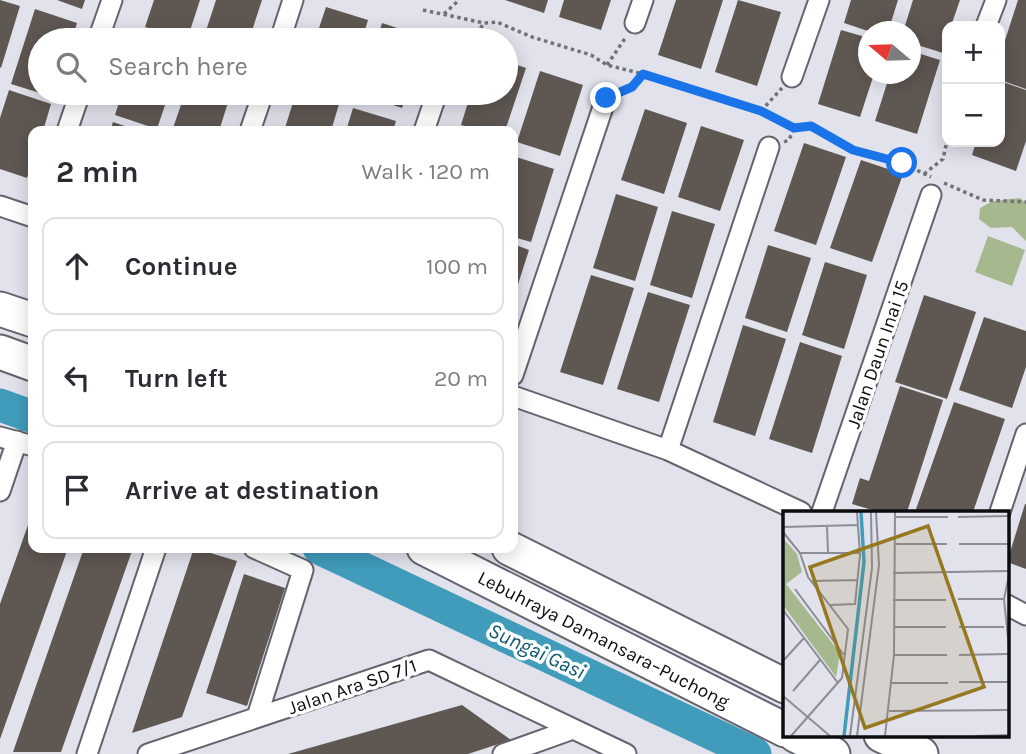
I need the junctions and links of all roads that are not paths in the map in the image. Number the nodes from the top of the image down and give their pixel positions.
1 (111, 0) edge
2 (293, 0) edge
3 (643, 0) edge
4 (818, 0) edge
5 (996, 0) edge
6 (988, 21) edge
7 (635, 23) road end
8 (102, 28) edge
9 (284, 28) edge
10 (793, 77) road end
11 (606, 98) road end
12 (76, 105) edge
13 (258, 105) edge
14 (432, 105) edge
15 (69, 126) edge
16 (252, 126) edge
17 (426, 126) edge
18 (769, 147) dead end
19 (931, 195) dead end
20 (0, 206) edge
21 (28, 214) edge
22 (0, 309) edge
23 (28, 318) edge
24 (0, 352) edge
25 (518, 360) edge
26 (28, 362) edge
27 (518, 398) edge
28 (1026, 434) edge
29 (17, 441) edge
30 (668, 450) junction
31 (0, 491) edge
32 (797, 511) edge
33 (823, 511) edge
34 (1001, 511) edge
35 (518, 552) edge
36 (154, 553) edge
37 (265, 553) edge
38 (434, 553) edge
39 (1009, 606) edge
40 (1026, 615) edge
41 (783, 685) edge
42 (257, 718) junction
43 (573, 729) junction
44 (783, 729) edge
45 (796, 736) edge
46 (883, 736) edge
47 (87, 754) edge
48 (148, 754) edge
49 (503, 754) edge
50 (626, 754) edge
51 (833, 754) edge
52 (921, 754) edge

1 - 8 street
2 - 9 street
3 - 7 street
4 - 10 street
5 - 6 street
11 - 25 street
12 - 15 street
13 - 16 street
14 - 17 street
18 - 30 street
19 - 33 street, Jalan Daun Inai 15
20 - 21 street
22 - 23 highway
24 - 26 highway
27 - 30 street
28 - 34 street
29 - 31 street
30 - 32 street
35 - 41 highway, Lebuhraya Damansara–Puchong
36 - 47 street
37 - 42 street
38 - 44 highway, Lebuhraya Damansara–Puchong
39 - 40 street
42 - 43 street, Jalan Ara SD 7/1
42 - 48 street, Jalan Ara SD 7/1
43 - 49 street
43 - 50 street, Jalan Ara SD 7/1
45 - 51 highway
46 - 52 highway

